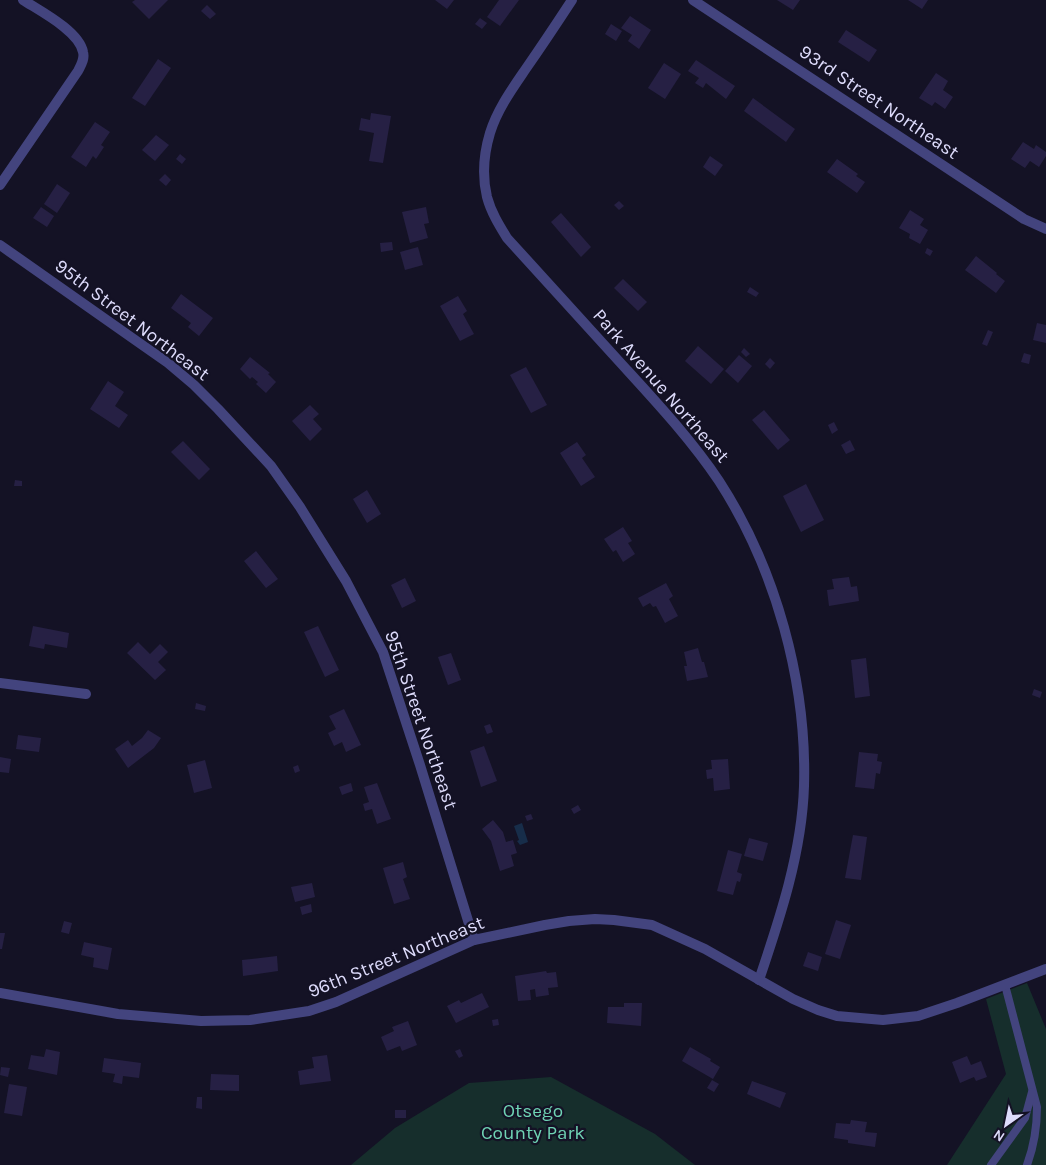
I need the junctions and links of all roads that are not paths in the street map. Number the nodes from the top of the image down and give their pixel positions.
1 (23, 0) edge
2 (572, 0) edge
3 (693, 0) edge
4 (0, 185) edge
5 (1046, 229) edge
6 (0, 245) edge
7 (0, 683) edge
8 (86, 694) dead end
9 (474, 940) junction
10 (1046, 969) edge
11 (759, 980) junction
12 (1005, 985) junction
13 (0, 993) edge
14 (1032, 1090) junction
15 (991, 1165) edge
16 (1027, 1165) edge

1 - 4 street
2 - 11 street, Park Avenue Northeast
3 - 5 street, 93rd Street Northeast
6 - 9 street, 95th Street Northeast
7 - 8 street
9 - 11 street, 96th Street Northeast
9 - 13 street, 96th Street Northeast
10 - 12 street, 96th Street Northeast
11 - 12 street, 96th Street Northeast
12 - 14 lane
14 - 15 lane
14 - 16 lane

